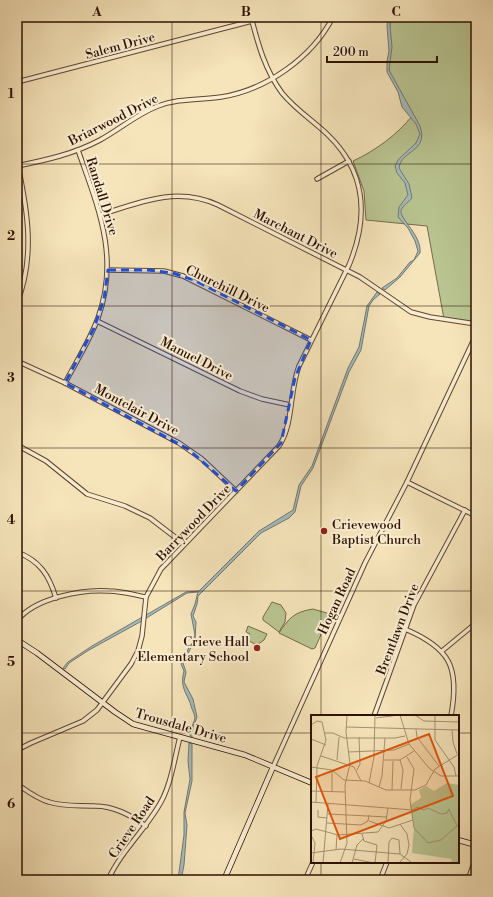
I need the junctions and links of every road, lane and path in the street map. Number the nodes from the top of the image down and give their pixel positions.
1 (333, 17) edge
2 (251, 19) edge
3 (272, 78) junction
4 (17, 82) edge
5 (78, 150) junction
6 (349, 161) junction
7 (17, 166) edge
8 (317, 179) dead end
9 (100, 214) junction
10 (108, 270) junction
11 (347, 270) junction
12 (17, 303) edge
13 (97, 321) junction
14 (476, 324) edge
15 (476, 335) edge
16 (311, 340) junction
17 (17, 361) edge
18 (65, 383) junction
19 (290, 405) junction
20 (17, 446) edge
21 (407, 482) junction
22 (236, 491) junction
23 (465, 510) junction
24 (476, 516) edge
25 (184, 544) junction
26 (17, 552) edge
27 (146, 597) junction
28 (56, 598) junction
29 (17, 621) edge
30 (476, 623) edge
31 (405, 630) junction
32 (17, 640) edge
33 (442, 651) junction
34 (102, 703) junction
35 (374, 715) edge
36 (451, 715) edge
37 (180, 737) junction
38 (17, 750) edge
39 (273, 767) junction
40 (311, 783) edge
41 (17, 784) edge
42 (146, 826) junction
43 (459, 840) edge
44 (476, 845) edge
45 (476, 857) edge
46 (313, 863) edge
47 (387, 863) edge
48 (108, 880) edge
49 (224, 880) edge
50 (305, 880) edge
51 (380, 880) edge
52 (468, 880) edge

1 - 3 street, Briarwood Drive
2 - 3 street, Barrywood Drive
2 - 4 street, Salem Drive
3 - 5 street, Briarwood Drive
3 - 6 street, Barrywood Drive
5 - 7 street, Briarwood Drive
5 - 9 street, Randall Drive
6 - 8 street
6 - 11 street, Barrywood Drive
7 - 12 street
9 - 10 street, Randall Drive
9 - 11 street, Marchant Drive
10 - 13 street, Randall Drive
10 - 16 street, Churchill Drive
11 - 14 street, Marchant Drive
11 - 16 street, Barrywood Drive
13 - 18 street, Randall Drive
13 - 19 street, Manuel Drive
15 - 21 street, Hogan Road
16 - 19 street, Barrywood Drive
17 - 18 street, Montclair Drive
18 - 22 street, Montclair Drive
19 - 22 street, Barrywood Drive
20 - 25 street
21 - 23 street
21 - 39 street, Hogan Road
22 - 25 street, Barrywood Drive
23 - 24 street
23 - 31 street, Brentlawn Drive
25 - 27 street, Barrywood Drive
26 - 28 street
27 - 28 street
27 - 34 street, Barrywood Drive
28 - 29 street
30 - 33 street
31 - 33 street
31 - 35 street, Brentlawn Drive
32 - 34 street, Trousdale Drive
33 - 36 street
34 - 37 street, Trousdale Drive
34 - 38 street, Barrywood Drive
37 - 39 street, Trousdale Drive
37 - 42 street, Crieve Road
39 - 40 street, Trousdale Drive
39 - 49 street, Hogan Road
41 - 42 street
42 - 48 street, Crieve Road
43 - 44 street
45 - 52 street
46 - 50 street
47 - 51 street

